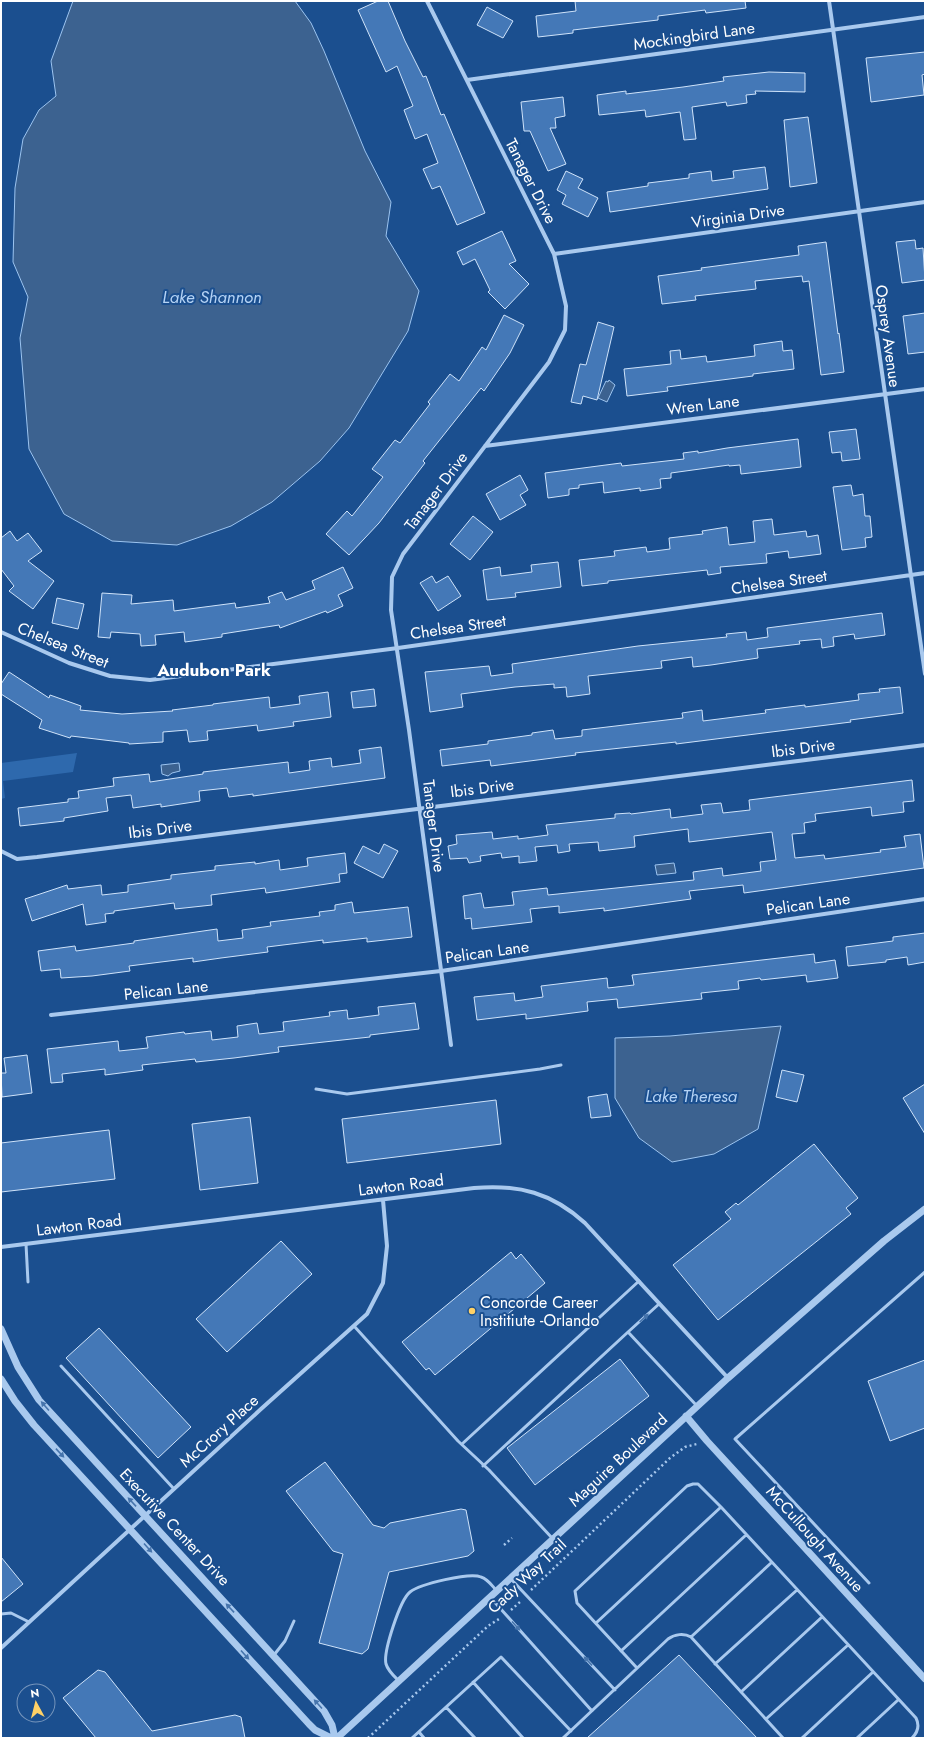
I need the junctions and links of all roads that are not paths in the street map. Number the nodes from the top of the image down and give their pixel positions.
1 (428, 1) edge
2 (829, 1) edge
3 (925, 17) edge
4 (833, 29) junction
5 (467, 80) junction
6 (925, 202) edge
7 (858, 211) junction
8 (554, 254) junction
9 (925, 388) edge
10 (884, 394) junction
11 (485, 446) junction
12 (925, 573) edge
13 (911, 575) junction
14 (1, 632) edge
15 (398, 648) junction
16 (925, 674) edge
17 (925, 745) edge
18 (419, 808) junction
19 (1, 851) edge
20 (925, 899) edge
21 (440, 971) junction
22 (51, 1015) dead end
23 (451, 1045) dead end
24 (561, 1065) dead end
25 (316, 1089) dead end
26 (383, 1200) junction
27 (925, 1209) edge
28 (26, 1244) junction
29 (1, 1247) edge
30 (925, 1272) edge
31 (28, 1282) dead end
32 (639, 1282) junction
33 (659, 1304) junction
34 (354, 1326) junction
35 (1, 1330) edge
36 (628, 1332) junction
37 (61, 1366) dead end
38 (1, 1378) edge
39 (728, 1378) junction
40 (697, 1406) junction
41 (686, 1416) junction
42 (462, 1444) junction
43 (484, 1466) junction
44 (174, 1489) junction
45 (721, 1507) junction
46 (145, 1516) junction
47 (130, 1529) junction
48 (746, 1535) junction
49 (553, 1539) junction
50 (771, 1562) junction
51 (510, 1579) junction
52 (869, 1583) dead end
53 (797, 1590) junction
54 (497, 1591) junction
55 (490, 1597) junction
56 (1, 1614) edge
57 (822, 1617) junction
58 (294, 1621) dead end
59 (29, 1622) junction
60 (596, 1623) junction
61 (691, 1637) junction
62 (848, 1645) junction
63 (1, 1648) edge
64 (621, 1651) junction
65 (274, 1656) junction
66 (715, 1664) junction
67 (637, 1668) junction
68 (873, 1672) junction
69 (925, 1679) edge
70 (399, 1681) junction
71 (473, 1682) junction
72 (615, 1690) junction
73 (741, 1692) junction
74 (898, 1700) junction
75 (446, 1707) junction
76 (592, 1711) junction
77 (766, 1719) junction
78 (571, 1731) junction
79 (419, 1732) junction
80 (331, 1738) edge
81 (336, 1738) edge
82 (412, 1738) edge
83 (424, 1738) edge
84 (475, 1738) edge
85 (523, 1738) edge
86 (563, 1738) edge
87 (783, 1738) edge
88 (802, 1738) edge
89 (857, 1738) edge
90 (912, 1738) edge

1 - 5 street, Tanager Drive
2 - 4 street, Osprey Avenue
3 - 4 street, Mockingbird Lane
4 - 5 street, Mockingbird Lane
4 - 7 street, Osprey Avenue
5 - 8 street, Tanager Drive
6 - 7 street, Virginia Drive
7 - 8 street, Virginia Drive
7 - 10 street, Osprey Avenue
8 - 11 street, Tanager Drive
9 - 10 street, Wren Lane
10 - 11 street, Wren Lane
10 - 13 street, Osprey Avenue
11 - 15 street, Tanager Drive
12 - 13 street, Chelsea Street
13 - 15 street, Chelsea Street
13 - 16 street, Osprey Avenue
14 - 15 street, Chelsea Street
15 - 18 street, Tanager Drive
17 - 18 street, Ibis Drive
18 - 19 street, Ibis Drive
18 - 21 street, Tanager Drive
20 - 21 street, Pelican Lane
21 - 22 street, Pelican Lane
21 - 23 street, Tanager Drive
24 - 25 lane
26 - 28 street, Lawton Road
26 - 32 street, Lawton Road
26 - 34 street, McCrory Place
27 - 39 street, Maguire Boulevard
28 - 29 street, Lawton Road
28 - 31 lane
30 - 52 lane
32 - 33 street, Lawton Road
32 - 42 lane
36 -> 33 lane
33 - 39 street, Lawton Road
34 - 42 lane
34 - 44 street, McCrory Place
46 -> 35 street, Executive Center Drive
36 - 40 lane
36 - 43 lane
37 - 44 lane
38 -> 47 street
39 - 40 street, Maguire Boulevard
40 - 41 street, Maguire Boulevard
41 - 49 street, Maguire Boulevard
41 - 69 street, McCullough Avenue
42 - 43 lane
43 - 49 lane
44 - 46 street, McCrory Place
45 - 48 lane
45 - 60 lane
45 - 60 lane
46 - 47 street, McCrory Place
65 -> 46 street, Executive Center Drive
47 - 59 street, McCrory Place
47 -> 80 street
48 - 50 lane
48 - 64 lane
49 - 51 street, Maguire Boulevard
50 - 53 lane
50 - 61 lane
51 - 54 street, Maguire Boulevard
72 -> 51 lane
53 - 57 lane
53 - 66 lane
54 - 55 street, Maguire Boulevard
54 - 70 lane
55 - 70 street, Maguire Boulevard
55 -> 76 lane
56 - 59 lane
57 - 62 lane
57 - 73 lane
58 - 65 lane
59 - 63 street, McCrory Place
60 - 64 lane
61 - 66 lane
61 - 67 lane
62 - 68 lane
62 - 77 lane
64 - 67 lane
81 -> 65 street, Executive Center Drive
66 - 73 lane
67 - 72 lane
68 - 74 lane
68 - 88 lane
70 - 81 street, Maguire Boulevard
71 - 75 lane
71 - 78 lane
71 - 85 lane
72 - 76 lane
73 - 77 lane
74 - 89 lane
74 - 90 lane
75 - 79 lane
75 - 84 lane
76 - 78 lane
77 - 87 lane
78 - 86 lane
79 - 82 lane
79 - 83 lane

